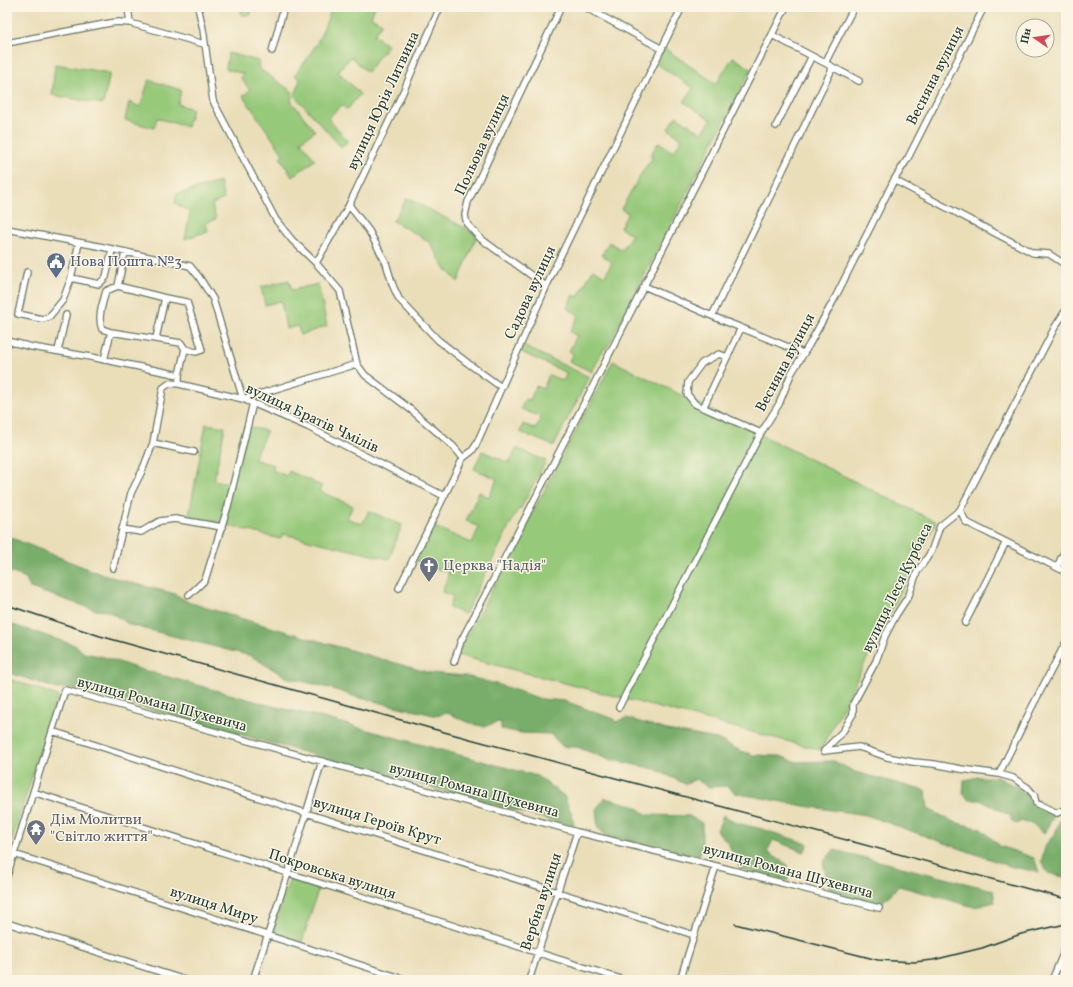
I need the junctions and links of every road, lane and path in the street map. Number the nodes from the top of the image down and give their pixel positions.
1 (128, 7) edge
2 (198, 7) edge
3 (284, 7) edge
4 (440, 7) edge
5 (561, 7) edge
6 (585, 7) edge
7 (682, 7) edge
8 (786, 7) edge
9 (854, 7) edge
10 (984, 7) edge
11 (130, 23) junction
12 (772, 35) junction
13 (7, 43) edge
14 (204, 44) junction
15 (662, 49) junction
16 (272, 51) dead end
17 (812, 56) junction
18 (825, 63) junction
19 (833, 67) junction
20 (859, 81) dead end
21 (776, 126) dead end
22 (894, 180) junction
23 (349, 205) junction
24 (7, 229) edge
25 (79, 243) junction
26 (112, 250) junction
27 (125, 252) junction
28 (316, 263) junction
29 (1066, 265) edge
30 (27, 272) dead end
31 (71, 278) junction
32 (118, 286) junction
33 (546, 286) junction
34 (644, 286) junction
35 (165, 298) junction
36 (1066, 310) edge
37 (66, 315) dead end
38 (712, 316) junction
39 (741, 328) junction
40 (111, 332) junction
41 (156, 338) junction
42 (7, 341) edge
43 (185, 349) junction
44 (58, 351) junction
45 (803, 353) junction
46 (727, 357) junction
47 (104, 360) junction
48 (357, 364) junction
49 (179, 375) junction
50 (179, 384) junction
51 (501, 387) junction
52 (243, 399) junction
53 (253, 403) junction
54 (703, 408) junction
55 (761, 433) junction
56 (153, 443) junction
57 (194, 452) dead end
58 (464, 458) junction
59 (444, 496) junction
60 (960, 510) junction
61 (222, 527) junction
62 (122, 529) junction
63 (1006, 542) junction
64 (1066, 548) edge
65 (1057, 567) junction
66 (114, 568) dead end
67 (1066, 572) edge
68 (399, 588) dead end
69 (189, 595) dead end
70 (965, 623) dead end
71 (1066, 642) edge
72 (454, 662) dead end
73 (619, 708) dead end
74 (52, 731) junction
75 (322, 761) junction
76 (1000, 774) junction
77 (33, 792) junction
78 (1066, 809) edge
79 (306, 813) junction
80 (577, 832) junction
81 (14, 854) junction
82 (716, 866) junction
83 (288, 873) junction
84 (7, 876) edge
85 (558, 892) junction
86 (879, 908) dead end
87 (7, 923) edge
88 (694, 935) junction
89 (267, 936) junction
90 (1066, 947) edge
91 (538, 953) junction
92 (186, 980) edge
93 (253, 980) edge
94 (407, 980) edge
95 (529, 980) edge
96 (624, 980) edge
97 (680, 980) edge
98 (1052, 980) edge

1 - 11 street
2 - 14 street
3 - 16 street
4 - 23 street, вулиця Юрія Литвина
5 - 33 street, Польова вулиця
6 - 15 street
7 - 15 street, Садова вулиця
8 - 12 street
9 - 18 street
10 - 22 street, Весняна вулиця
11 - 13 street
11 - 14 street
12 - 17 street
12 - 34 street
14 - 28 street
15 - 33 street, Садова вулиця
17 - 18 street
17 - 21 street
18 - 19 street
19 - 20 street
19 - 38 street
22 - 29 street
22 - 45 street, Весняна вулиця
23 - 28 street, вулиця Юрія Литвина
23 - 51 street
24 - 25 street
25 - 26 street
25 - 31 street
26 - 27 street
26 - 31 street
27 - 32 street
27 - 52 street
28 - 48 street
30 - 31 street
32 - 35 street
32 - 40 street
33 - 51 street, Садова вулиця
34 - 38 street
34 - 72 street
35 - 41 street
35 - 43 street
36 - 60 street, вулиця Леся Курбаса
37 - 44 street
38 - 39 street
39 - 45 street
39 - 46 street
40 - 41 street
40 - 47 street
41 - 43 street
42 - 44 street
43 - 49 street
44 - 47 street
45 - 55 street, Весняна вулиця
46 - 54 street
46 - 54 street
47 - 49 street
48 - 52 street
48 - 58 street
49 - 50 street
50 - 52 street, вулиця Братів Чмілів
50 - 56 street
51 - 58 street, Садова вулиця
52 - 53 street, вулиця Братів Чмілів
53 - 59 street, вулиця Братів Чмілів
53 - 61 street
54 - 55 street
55 - 73 street, Весняна вулиця
56 - 57 street
56 - 62 street
58 - 59 street, Садова вулиця
59 - 68 street, Садова вулиця
60 - 63 street
60 - 76 street, вулиця Леся Курбаса
61 - 62 street
61 - 69 street
62 - 66 street
63 - 65 street
63 - 70 street
64 - 65 street
65 - 67 street
71 - 76 street
74 - 75 street, вулиця Романа Шухевича
74 - 77 street
74 - 79 street, вулиця Героїв Крут
75 - 79 street
75 - 80 street, вулиця Романа Шухевича
76 - 78 street
77 - 81 street
77 - 83 street, Покровська вулиця
79 - 83 street
79 - 85 street, вулиця Героїв Крут
80 - 82 street, вулиця Романа Шухевича
80 - 85 street, Вербна вулиця
81 - 84 street
81 - 89 street, вулиця Миру
82 - 86 street, вулиця Романа Шухевича
82 - 88 street
83 - 89 street
83 - 91 street, Покровська вулиця
85 - 88 street, вулиця Героїв Крут
85 - 91 street, Вербна вулиця
87 - 92 street
88 - 97 street
89 - 93 street
89 - 94 street, вулиця Миру
90 - 98 street
91 - 95 street, Вербна вулиця
91 - 96 street, Покровська вулиця

